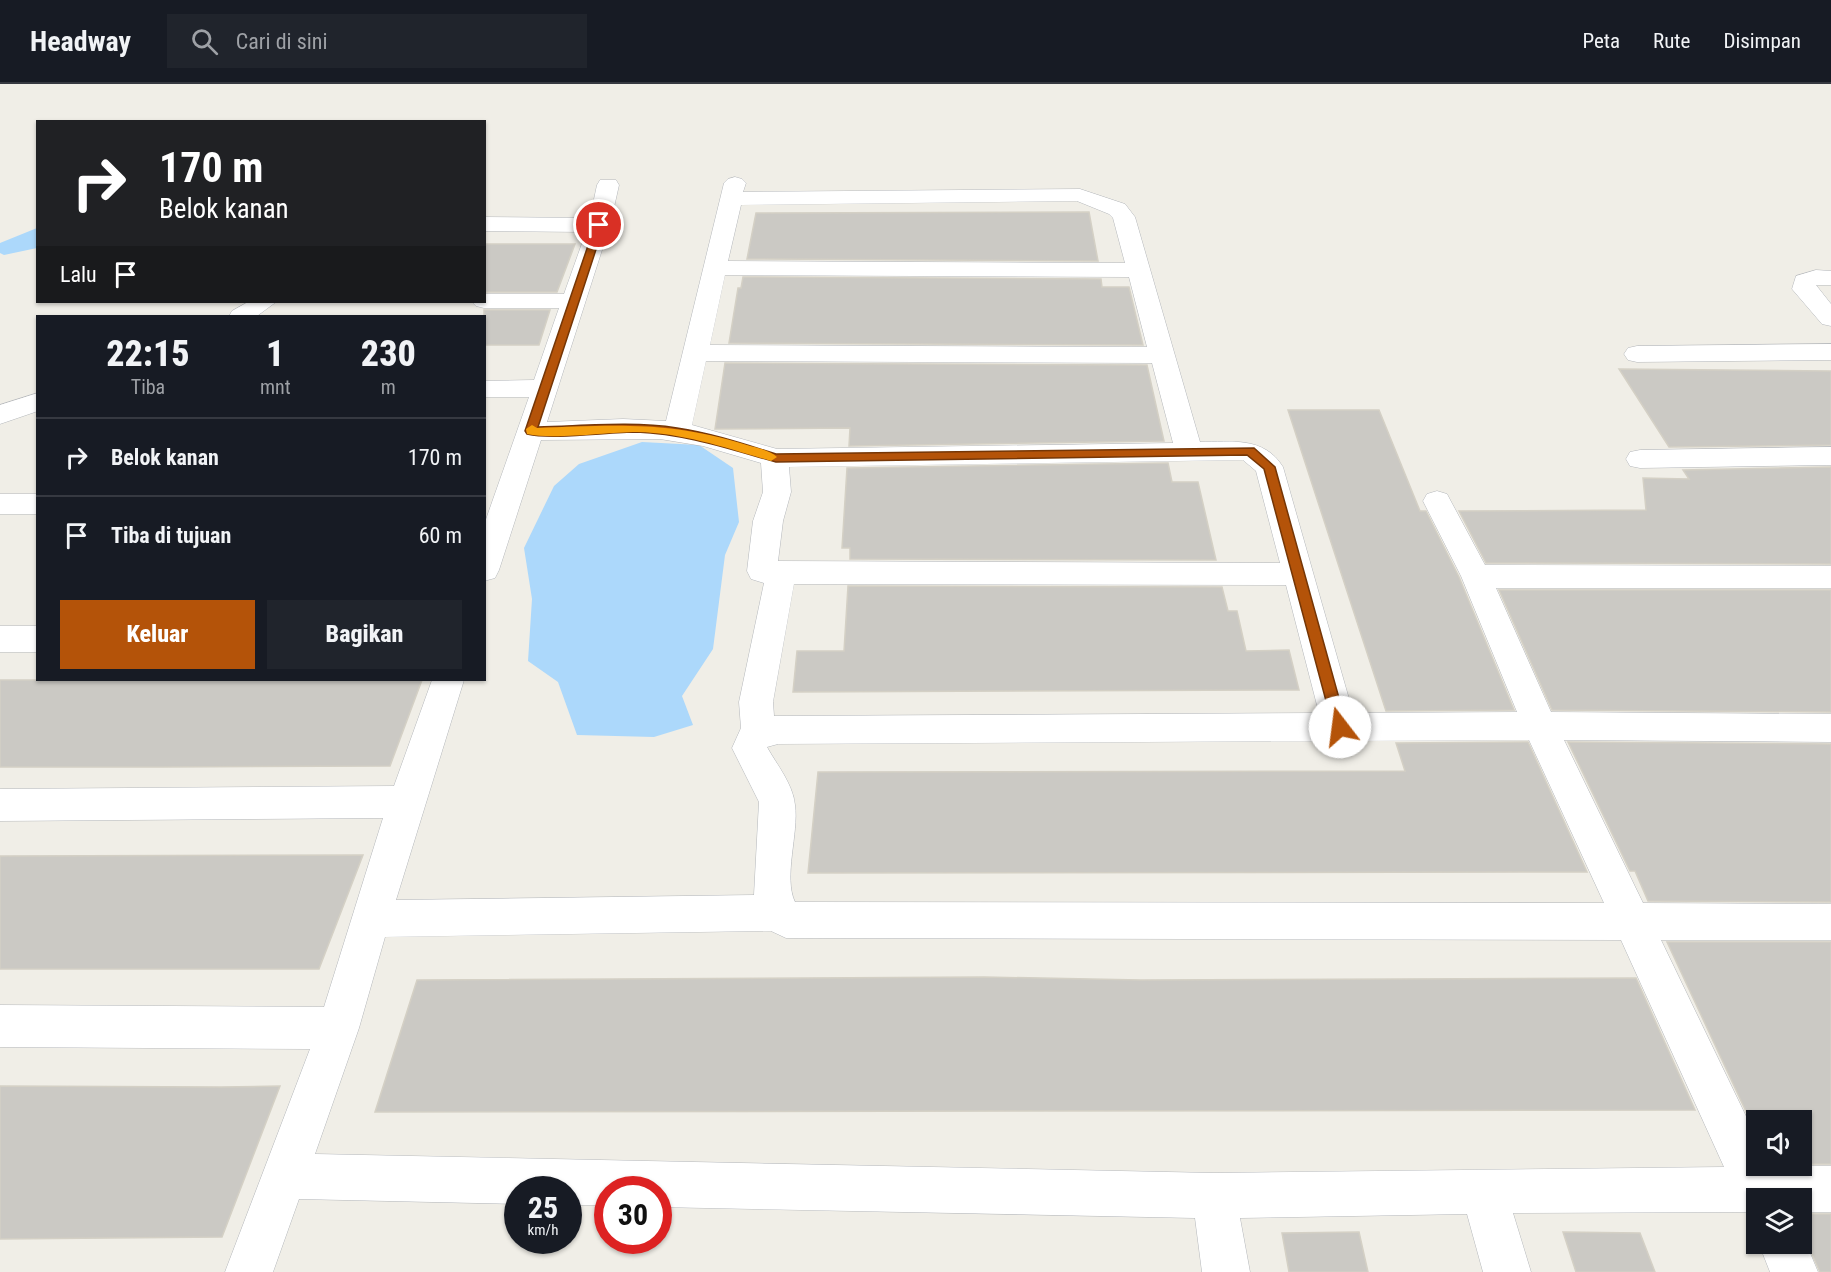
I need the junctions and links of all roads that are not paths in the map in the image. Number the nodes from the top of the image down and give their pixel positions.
1 (608, 185) dead end
2 (486, 224) edge
3 (599, 225) junction
4 (716, 268) junction
5 (1139, 270) junction
6 (1831, 278) edge
7 (486, 301) edge
8 (574, 302) junction
9 (262, 303) edge
10 (243, 315) edge
11 (1831, 319) edge
12 (1831, 352) edge
13 (696, 353) junction
14 (1637, 354) dead end
15 (1162, 355) junction
16 (545, 388) junction
17 (486, 389) edge
18 (36, 402) edge
19 (0, 415) edge
20 (531, 431) junction
21 (677, 431) junction
22 (1189, 452) junction
23 (1831, 456) edge
24 (776, 458) junction
25 (1640, 459) dead end
26 (1437, 501) dead end
27 (496, 503) edge
28 (0, 504) edge
29 (36, 504) edge
30 (486, 559) edge
31 (782, 573) junction
32 (1298, 574) junction
33 (1476, 576) junction
34 (1831, 577) edge
35 (0, 639) edge
36 (36, 639) edge
37 (448, 681) edge
38 (1540, 726) junction
39 (1340, 727) junction
40 (1831, 728) edge
41 (759, 734) junction
42 (406, 802) junction
43 (0, 805) edge
44 (777, 913) junction
45 (372, 920) junction
46 (1633, 920) junction
47 (1831, 922) edge
48 (0, 1026) edge
49 (338, 1028) junction
50 (285, 1176) junction
51 (1757, 1188) edge
52 (1831, 1189) edge
53 (1812, 1190) edge
54 (1483, 1191) junction
55 (1746, 1193) edge
56 (1214, 1196) junction
57 (1786, 1254) edge
58 (249, 1272) edge
59 (1226, 1272) edge
60 (1507, 1272) edge
61 (1794, 1272) edge

1 - 3 street
2 - 3 street
3 - 8 street
4 - 5 street
4 - 5 street
4 - 13 street
5 - 15 street
6 - 11 street
7 - 8 street
8 - 16 street
9 - 10 street
12 - 14 street
13 - 15 street
13 - 21 street
15 - 22 street
16 - 17 street
16 - 20 street
18 - 19 street
20 - 21 street
20 - 27 street
21 - 24 street
22 - 24 street
22 - 32 street
23 - 25 street
24 - 31 street
26 - 33 street
27 - 30 street
28 - 29 street
31 - 32 street
31 - 41 street
32 - 39 street
33 - 34 street
33 - 38 street
35 - 36 street
37 - 42 street
38 - 39 street
38 - 40 street
38 - 46 street
39 - 41 street
41 - 44 street
42 - 43 street
42 - 45 street
44 - 45 street
44 - 46 street
45 - 49 street
46 - 47 street
46 - 51 street
48 - 49 street
49 - 50 street
50 - 56 street
50 - 58 street
52 - 53 street
54 - 55 street
54 - 56 street
54 - 60 street
56 - 59 street
57 - 61 street

